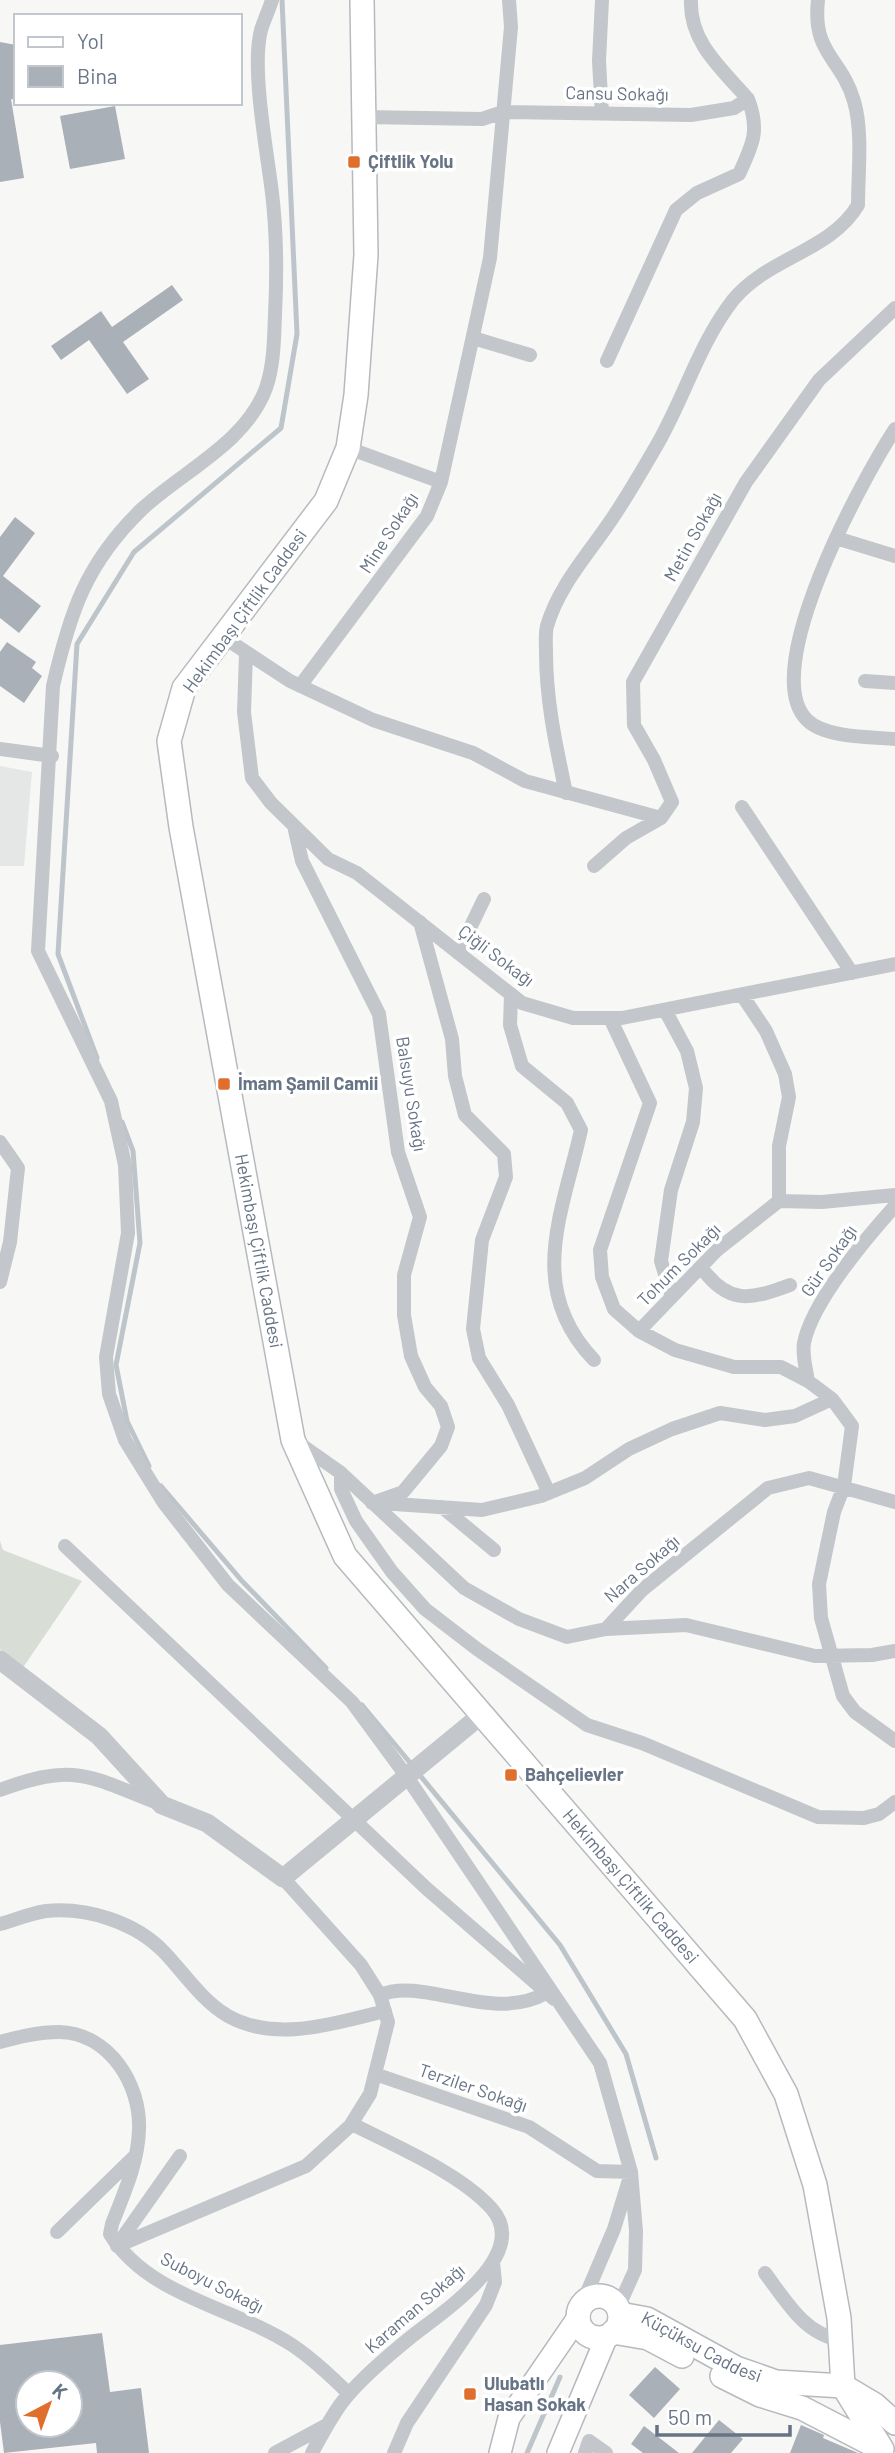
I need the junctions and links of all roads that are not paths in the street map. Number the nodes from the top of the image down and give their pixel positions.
1 (272, 0) edge
2 (362, 0) edge
3 (509, 0) edge
4 (602, 0) edge
5 (691, 0) edge
6 (818, 0) edge
7 (748, 99) junction
8 (503, 112) junction
9 (602, 114) junction
10 (364, 117) junction
11 (895, 309) edge
12 (473, 338) junction
13 (530, 355) dead end
14 (607, 361) dead end
15 (895, 429) edge
16 (348, 448) junction
17 (441, 482) junction
18 (836, 538) junction
19 (895, 556) edge
20 (223, 637) junction
21 (246, 654) junction
22 (865, 681) dead end
23 (895, 683) edge
24 (300, 686) junction
25 (895, 739) edge
26 (0, 749) edge
27 (52, 756) junction
28 (566, 793) junction
29 (742, 807) dead end
30 (661, 818) junction
31 (294, 826) junction
32 (594, 866) dead end
33 (484, 899) dead end
34 (420, 922) junction
35 (458, 953) junction
36 (895, 964) edge
37 (852, 973) junction
38 (511, 994) junction
39 (742, 995) junction
40 (664, 1010) junction
41 (610, 1018) junction
42 (0, 1142) edge
43 (895, 1195) edge
44 (779, 1201) junction
45 (895, 1206) edge
46 (701, 1268) junction
47 (0, 1282) edge
48 (790, 1285) dead end
49 (672, 1297) junction
50 (639, 1331) junction
51 (594, 1360) dead end
52 (808, 1381) junction
53 (832, 1399) junction
54 (293, 1440) junction
55 (341, 1473) junction
56 (845, 1486) junction
57 (549, 1493) junction
58 (895, 1502) edge
59 (372, 1503) junction
60 (442, 1507) junction
61 (65, 1546) dead end
62 (494, 1550) dead end
63 (606, 1629) junction
64 (895, 1651) edge
65 (834, 1656) junction
66 (0, 1660) edge
67 (480, 1716) junction
68 (895, 1741) edge
69 (414, 1771) junction
70 (0, 1790) edge
71 (895, 1802) edge
72 (162, 1805) junction
73 (354, 1821) junction
74 (283, 1878) junction
75 (0, 1924) edge
76 (546, 1993) junction
77 (380, 1995) junction
78 (565, 2007) junction
79 (384, 2011) junction
80 (0, 2042) edge
81 (375, 2074) junction
82 (352, 2124) junction
83 (137, 2154) junction
84 (180, 2157) dead end
85 (631, 2172) junction
86 (57, 2232) dead end
87 (117, 2246) junction
88 (493, 2262) junction
89 (765, 2273) dead end
90 (579, 2313) junction
91 (615, 2323) junction
92 (841, 2340) junction
93 (806, 2384) junction
94 (843, 2386) junction
95 (349, 2394) junction
96 (875, 2405) junction
97 (802, 2408) junction
98 (895, 2423) edge
99 (327, 2425) junction
100 (884, 2451) edge
101 (275, 2453) edge
102 (312, 2453) edge
103 (394, 2453) edge
104 (500, 2453) edge
105 (558, 2453) edge
106 (585, 2453) edge
107 (606, 2453) edge

1 - 27 street
2 - 10 main road, Hekimbaşı Çiftlik Caddesi
3 - 8 street, Mine Sokağı
4 - 9 street
5 - 7 street
6 - 28 street
7 - 9 street, Cansu Sokağı
7 - 14 street
8 - 9 street, Cansu Sokağı
8 - 10 street, Cansu Sokağı
8 - 12 street, Mine Sokağı
10 - 16 main road, Hekimbaşı Çiftlik Caddesi
11 - 30 street, Metin Sokağı
12 - 13 street
12 - 17 street, Mine Sokağı
15 - 18 street
16 - 17 street
16 - 20 main road, Hekimbaşı Çiftlik Caddesi
17 - 24 street, Mine Sokağı
18 - 19 street
18 - 25 street
20 - 21 street
20 - 54 main road, Hekimbaşı Çiftlik Caddesi
21 - 24 street
21 - 31 street, Çiğli Sokağı
22 - 23 street
24 - 28 street
26 - 27 street
27 - 69 street
28 - 30 street
29 - 37 street
30 - 32 street
31 - 34 street, Çiğli Sokağı
31 - 59 street, Balsuyu Sokağı
33 - 35 street
34 - 35 street, Çiğli Sokağı
34 - 57 street
35 - 38 street, Çiğli Sokağı
36 - 37 street, Çiğli Sokağı
37 - 39 street, Çiğli Sokağı
38 - 41 street, Çiğli Sokağı
38 - 51 street
39 - 40 street, Çiğli Sokağı
39 - 44 street
40 - 41 street, Çiğli Sokağı
40 - 49 street
41 - 50 street
42 - 47 street
43 - 44 street
44 - 46 street, Tohum Sokağı
45 - 52 street, Gür Sokağı
46 - 48 street
46 - 49 street, Tohum Sokağı
49 - 50 street, Tohum Sokağı
50 - 52 street
52 - 53 street
53 - 56 street
53 - 57 street
54 - 55 street, Nara Sokağı
54 - 67 main road, Hekimbaşı Çiftlik Caddesi
55 - 59 street, Nara Sokağı
55 - 71 street
56 - 58 street, Nara Sokağı
56 - 63 street, Nara Sokağı
56 - 65 street
57 - 60 street
59 - 60 street
59 - 63 street, Nara Sokağı
60 - 62 street
61 - 73 street
63 - 65 street
64 - 65 street
65 - 68 street
66 - 72 street
67 - 69 street
67 - 92 main road, Hekimbaşı Çiftlik Caddesi
69 - 73 street
69 - 78 street
70 - 72 street
72 - 74 street
73 - 74 street
73 - 76 street
74 - 77 street
75 - 79 street
76 - 77 street
76 - 78 street
77 - 79 street
78 - 85 street
79 - 81 street
80 - 83 street
81 - 82 street
81 - 85 street, Terziler Sokağı
82 - 87 street
82 - 88 street, Karaman Sokağı
83 - 86 street
83 - 87 street
84 - 87 street
85 - 90 street
85 - 91 street
87 - 95 street, Suboyu Sokağı
88 - 95 street, Karaman Sokağı
88 - 103 street
89 - 92 street
90 - 91 main road
90 - 91 main road
90 - 104 main road
91 - 93 main road, Küçüksu Caddesi
91 - 97 main road, Küçüksu Caddesi
91 - 105 main road
92 - 93 main road
92 - 94 main road, Hekimbaşı Çiftlik Caddesi
92 - 96 main road
93 - 94 main road, Küçüksu Caddesi
94 - 96 main road, Küçüksu Caddesi
94 - 97 main road
94 - 100 main road
95 - 99 street, Karaman Sokağı
96 - 98 main road, Küçüksu Caddesi
97 - 100 main road, Küçüksu Caddesi
99 - 101 street
99 - 102 street, Karaman Sokağı
106 - 107 street

